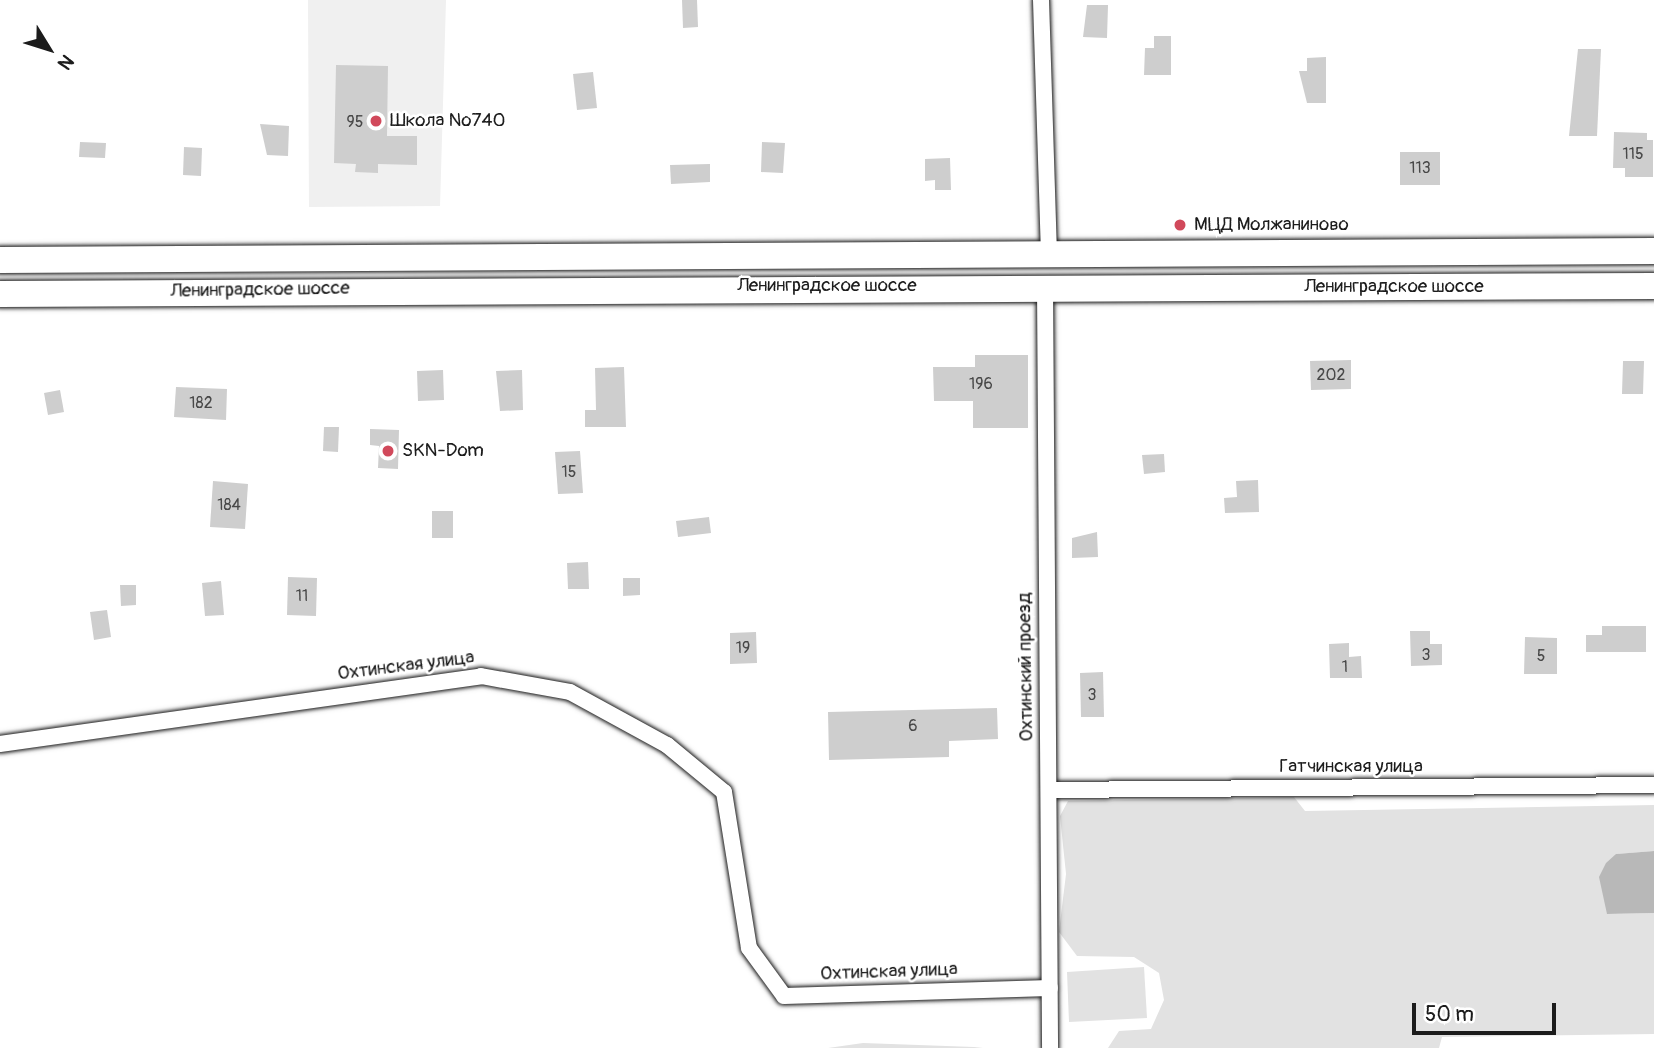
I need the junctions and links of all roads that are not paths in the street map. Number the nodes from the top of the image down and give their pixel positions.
1 (1041, 0) edge
2 (1049, 251) junction
3 (1654, 251) edge
4 (0, 260) edge
5 (1045, 285) junction
6 (1654, 286) edge
7 (0, 294) edge
8 (0, 744) edge
9 (1654, 785) edge
10 (1049, 790) junction
11 (1050, 988) junction
12 (1050, 1048) edge

1 - 2 street
2 - 3 highway, Ленинградское шоссе
2 - 4 highway, Ленинградское шоссе
5 - 6 highway, Ленинградское шоссе
5 - 7 highway, Ленинградское шоссе
5 - 10 street, Охтинский проезд
8 - 11 street, Охтинская улица
9 - 10 street, Гатчинская улица
10 - 11 street, Охтинский проезд
11 - 12 street, Охтинский проезд

